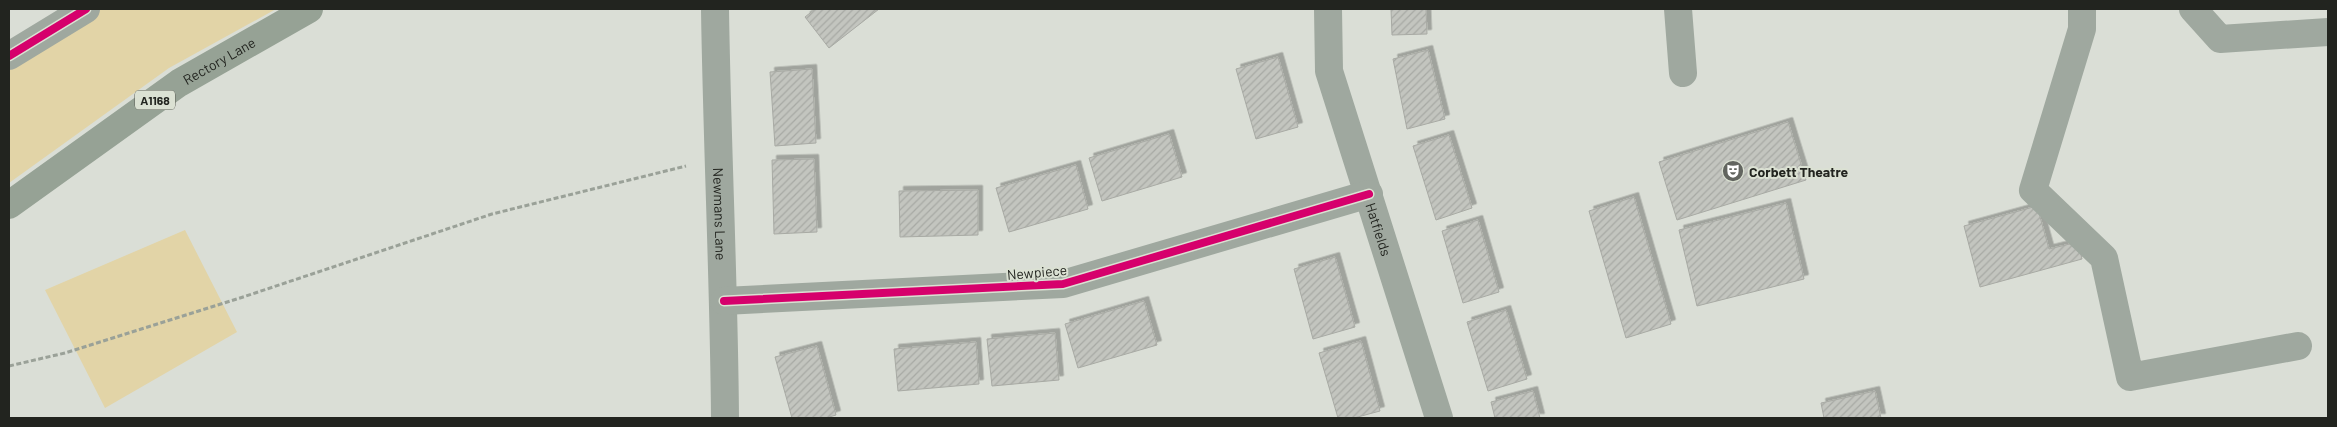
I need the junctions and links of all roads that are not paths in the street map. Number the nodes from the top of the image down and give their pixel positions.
1 (86, 9) edge
2 (309, 9) edge
3 (715, 9) edge
4 (1328, 9) edge
5 (1678, 9) edge
6 (2082, 9) edge
7 (2192, 9) edge
8 (2328, 32) edge
9 (9, 56) edge
10 (1683, 73) dead end
11 (1369, 194) junction
12 (9, 205) edge
13 (724, 301) junction
14 (2298, 346) dead end
15 (725, 418) edge
16 (1439, 418) edge

1 - 9 street
2 - 12 main road, Rectory Lane / A1168
3 - 13 street, Newmans Lane
4 - 11 street, Hatfields
5 - 10 street
6 - 14 street
7 - 8 street
11 - 13 street, Newpiece
11 - 16 street, Hatfields
13 - 15 street, Newmans Lane

